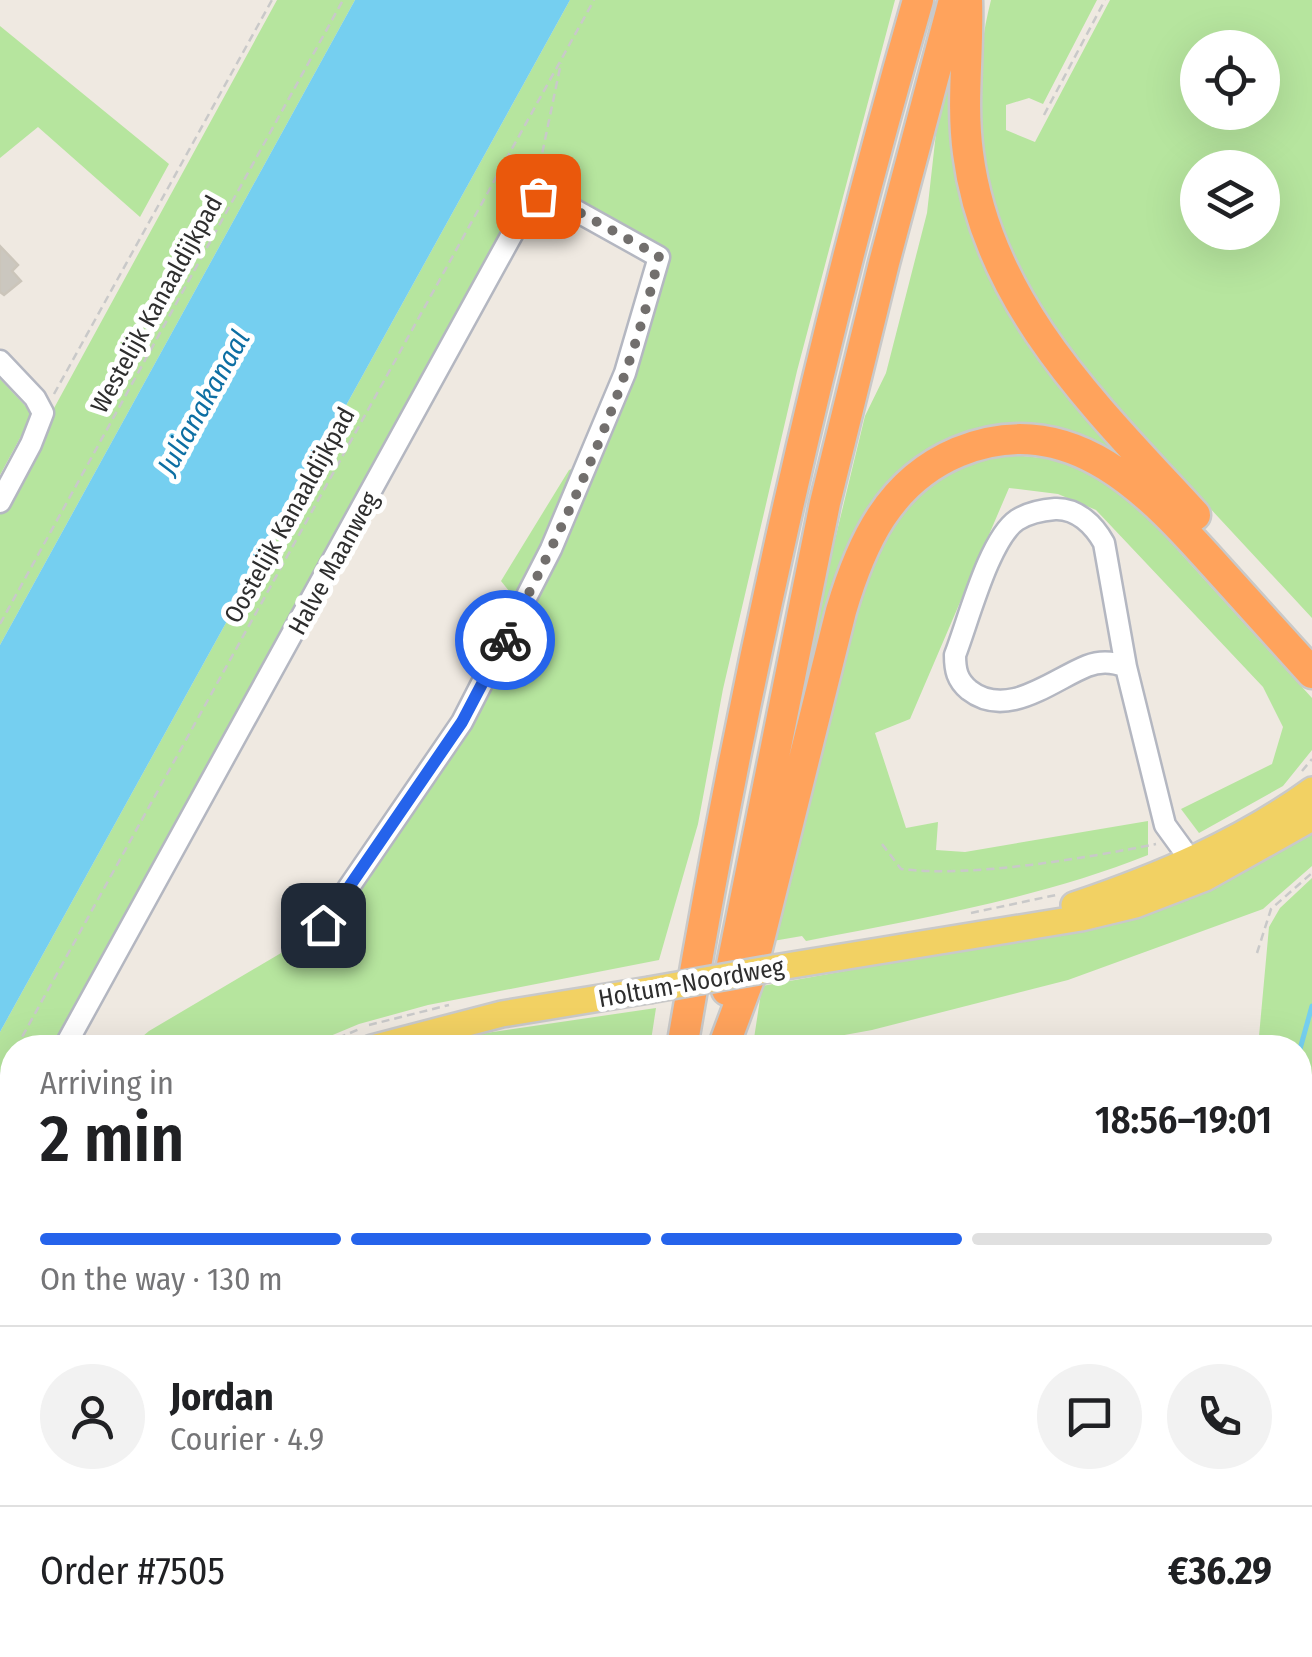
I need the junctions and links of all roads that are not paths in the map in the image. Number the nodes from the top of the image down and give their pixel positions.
1 (918, 0) edge
2 (954, 0) edge
3 (967, 0) edge
4 (0, 362) edge
5 (0, 502) edge
6 (1312, 643) edge
7 (1126, 667) junction
8 (1312, 673) edge
9 (1307, 781) edge
10 (1312, 818) edge
11 (1198, 869) junction
12 (323, 925) dead end
13 (71, 1035) edge
14 (422, 1035) edge
15 (684, 1035) edge
16 (722, 1035) edge
17 (725, 1035) edge

1 - 15 highway
2 - 16 highway
3 - 6 highway
4 - 5 street
7 - 7 street
7 - 11 street
8 - 17 highway
9 - 11 main road, Holtum-Noordweg
10 - 11 main road, Holtum-Noordweg
11 - 14 main road, Holtum-Noordweg, bridge
12 - 13 street, Halve Maanweg

